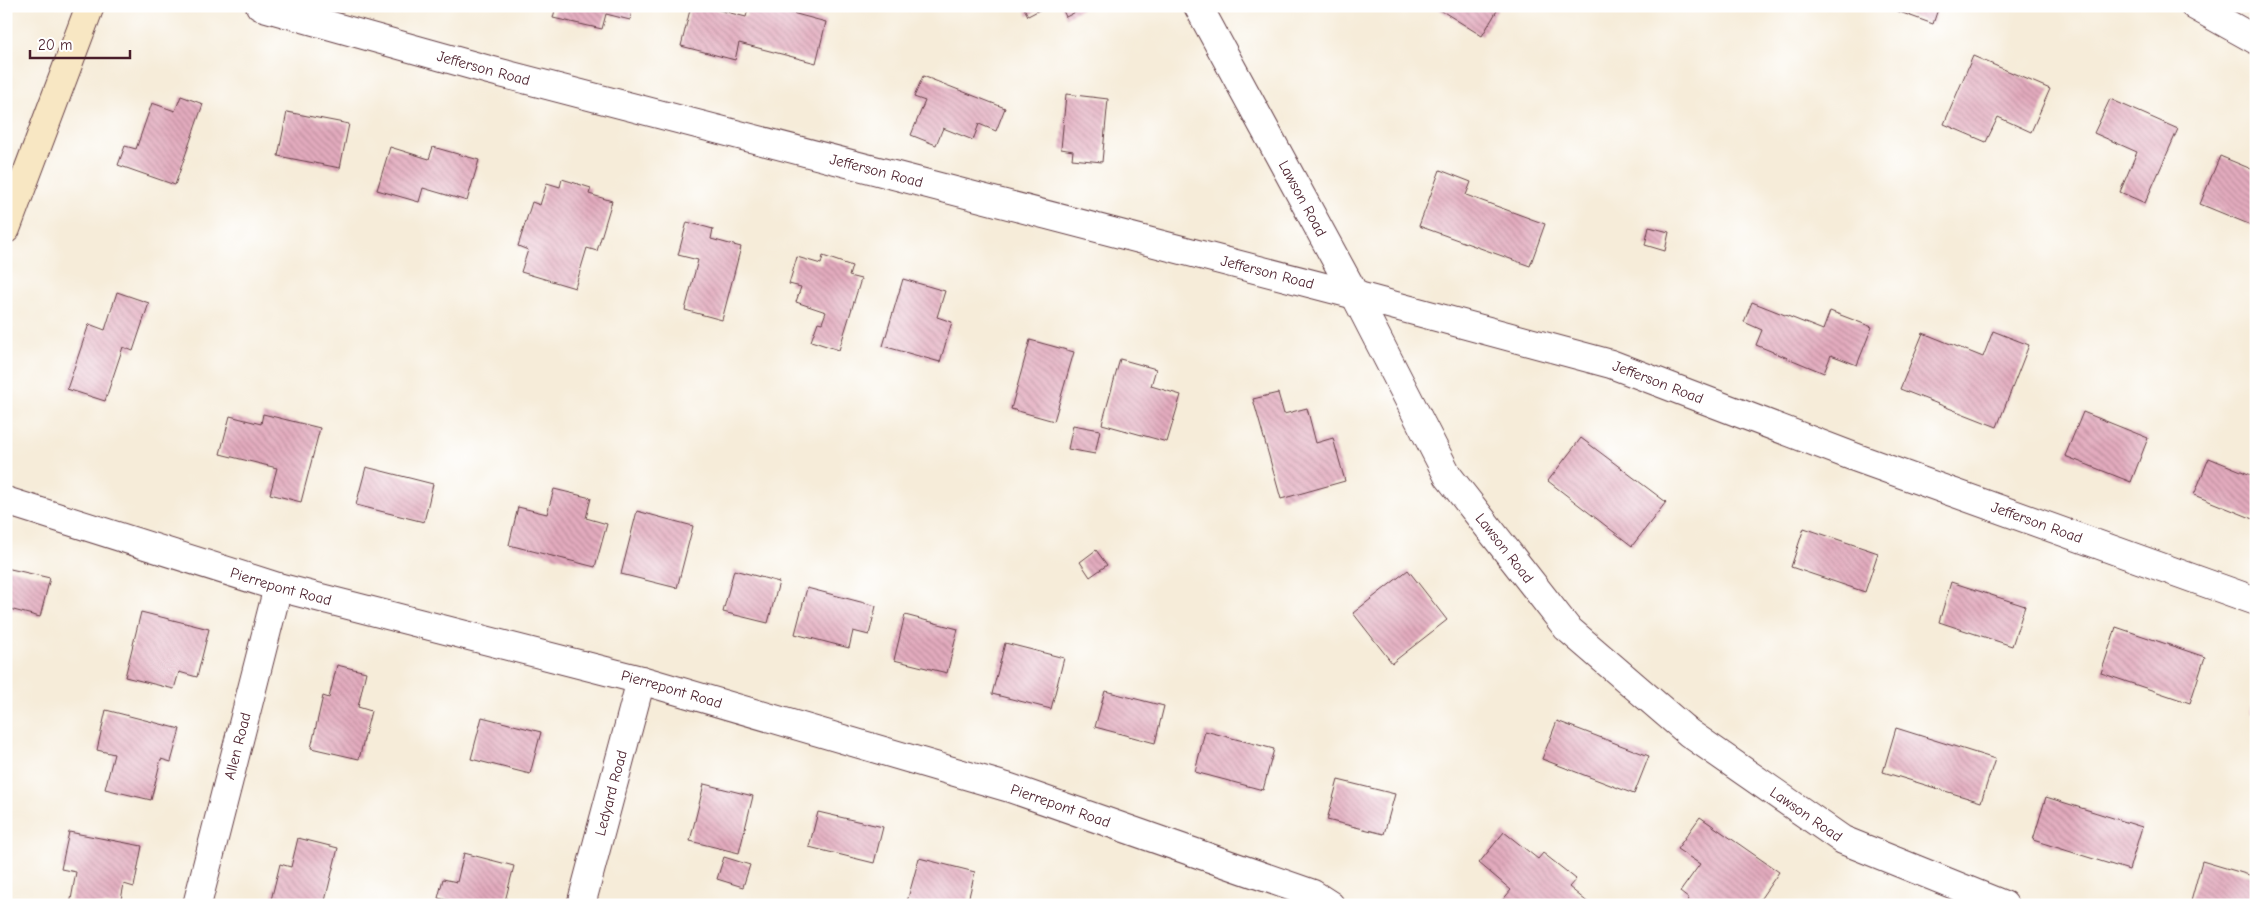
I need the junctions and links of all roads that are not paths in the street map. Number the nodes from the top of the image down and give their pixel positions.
1 (90, 6) edge
2 (260, 6) edge
3 (1198, 6) edge
4 (2195, 6) edge
5 (2256, 40) edge
6 (6, 229) edge
7 (1355, 295) junction
8 (6, 501) edge
9 (278, 587) junction
10 (2256, 602) edge
11 (641, 680) junction
12 (197, 905) edge
13 (581, 905) edge
14 (1330, 905) edge
15 (2004, 905) edge

1 - 6 main road
2 - 7 street, Jefferson Road
3 - 7 street, Lawson Road
4 - 5 street
7 - 10 street, Jefferson Road
7 - 15 street, Lawson Road
8 - 9 street, Pierrepont Road
9 - 11 street, Pierrepont Road
9 - 12 street, Allen Road
11 - 13 street, Ledyard Road
11 - 14 street, Pierrepont Road

